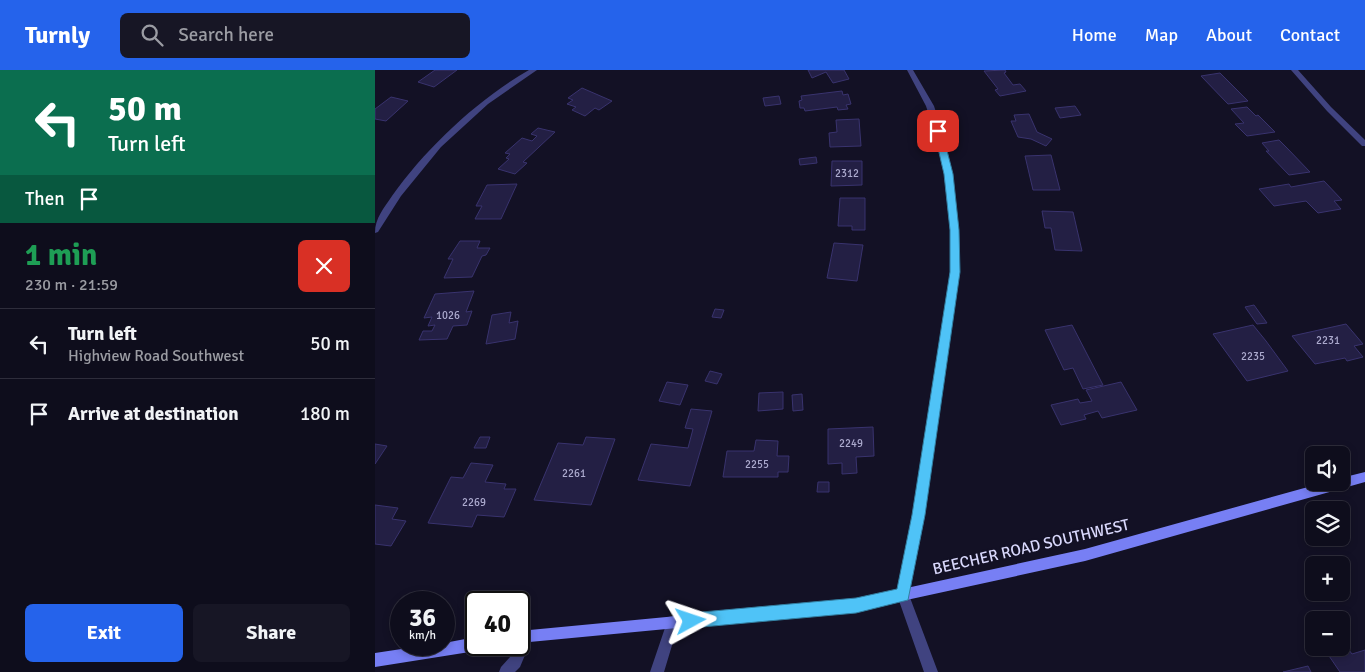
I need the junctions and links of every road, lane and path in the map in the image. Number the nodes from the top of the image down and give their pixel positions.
1 (534, 70) edge
2 (909, 70) edge
3 (1294, 70) edge
4 (1365, 144) edge
5 (375, 230) edge
6 (1365, 477) edge
7 (903, 595) junction
8 (673, 622) junction
9 (530, 636) edge
10 (465, 646) edge
11 (517, 656) edge
12 (375, 660) edge
13 (506, 672) edge
14 (657, 672) edge
15 (931, 672) edge

1 - 5 street
2 - 7 street
3 - 4 street
6 - 7 street, BEECHER ROAD SOUTHWEST
7 - 8 street, BEECHER ROAD SOUTHWEST
7 - 15 street
8 - 9 street, BEECHER ROAD SOUTHWEST
8 - 14 street
10 - 12 street
11 - 13 street

